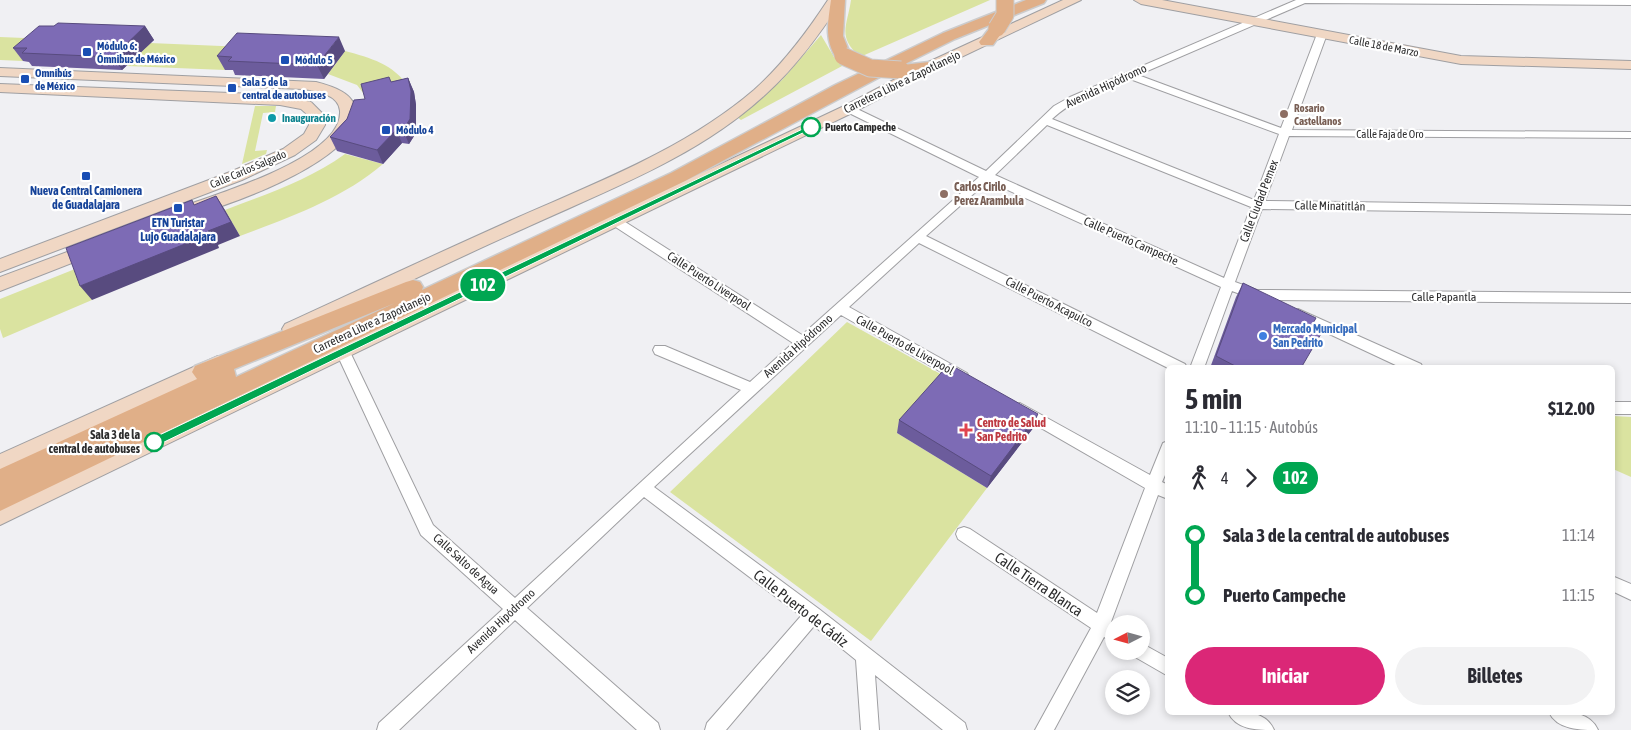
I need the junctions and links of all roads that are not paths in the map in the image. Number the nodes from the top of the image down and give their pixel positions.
1 (837, 0) edge
2 (1006, 0) edge
3 (1010, 0) edge
4 (1039, 0) edge
5 (1074, 0) edge
6 (1141, 0) edge
7 (1304, 0) edge
8 (1631, 2) edge
9 (1251, 21) junction
10 (1322, 34) junction
11 (987, 42) junction
12 (1631, 65) edge
13 (929, 68) junction
14 (0, 72) edge
15 (1129, 75) junction
16 (0, 88) edge
17 (848, 108) junction
18 (1045, 120) junction
19 (1285, 133) junction
20 (1631, 135) edge
21 (988, 176) junction
22 (1256, 205) junction
23 (1631, 210) edge
24 (180, 214) edge
25 (615, 221) junction
26 (918, 236) junction
27 (108, 242) edge
28 (0, 266) edge
29 (0, 284) edge
30 (1227, 284) junction
31 (413, 287) junction
32 (1256, 295) junction
33 (1631, 298) edge
34 (840, 308) junction
35 (802, 342) junction
36 (660, 350) dead end
37 (344, 352) junction
38 (1174, 365) edge
39 (1198, 365) edge
40 (1409, 365) edge
41 (180, 382) junction
42 (976, 384) edge
43 (752, 389) junction
44 (1009, 404) edge
45 (1615, 408) edge
46 (1631, 408) edge
47 (0, 464) edge
48 (1165, 465) edge
49 (0, 481) edge
50 (643, 488) junction
51 (1161, 489) edge
52 (0, 500) edge
53 (0, 516) edge
54 (964, 534) dead end
55 (1615, 584) edge
56 (1631, 592) edge
57 (515, 608) junction
58 (813, 615) junction
59 (1114, 615) edge
60 (1105, 628) edge
61 (1105, 635) edge
62 (1150, 657) edge
63 (865, 658) junction
64 (1165, 666) edge
65 (1242, 715) edge
66 (1563, 715) edge
67 (386, 730) edge
68 (651, 730) edge
69 (714, 730) edge
70 (870, 730) edge
71 (958, 730) edge
72 (1044, 730) edge
73 (1264, 730) edge
74 (1589, 730) edge

1 - 13 main road, bridge
1 - 41 main road
2 - 11 main road, bridge
3 - 31 main road, Carretera Libre a Zapotlanejo
4 - 52 main road, Carretera Libre a Zapotlanejo
5 - 11 main road, Carretera Libre a Zapotlanejo
6 - 9 main road, Calle 18 de Marzo
7 - 8 street
7 - 9 street, Avenida Hipódromo
9 - 10 main road, Calle 18 de Marzo
9 - 15 street, Avenida Hipódromo
10 - 12 main road, Calle 18 de Marzo
10 - 19 street, Calle Ciudad Pemex
11 - 13 main road, Carretera Libre a Zapotlanejo
13 - 17 main road, Carretera Libre a Zapotlanejo
14 - 24 main road
15 - 18 street, Avenida Hipódromo
15 - 19 street, Calle Faja de Oro
16 - 28 main road, Calle Carlos Salgado
17 - 21 street, Calle Puerto Campeche
17 - 25 main road, Carretera Libre a Zapotlanejo
18 - 21 street, Avenida Hipódromo
18 - 22 street, Calle Minatitlán
19 - 20 street, Calle Faja de Oro
19 - 22 street, Calle Ciudad Pemex
21 - 26 street, Avenida Hipódromo
21 - 30 street, Calle Puerto Campeche
22 - 23 street, Calle Minatitlán
22 - 30 street, Calle Ciudad Pemex
25 - 35 street, Calle Puerto Liverpool
25 - 37 main road, Carretera Libre a Zapotlanejo
26 - 34 street, Avenida Hipódromo
26 - 38 street, Calle Puerto Acapulco
27 - 29 main road
30 - 32 street, Calle Puerto Campeche
30 - 39 street, Calle Ciudad Pemex
31 - 41 main road
31 - 49 main road, Carretera Libre a Zapotlanejo
32 - 33 street, Calle Papantla
32 - 40 street, Calle Puerto Campeche
34 - 35 street, Avenida Hipódromo
34 - 42 street, Calle Puerto de Liverpool
35 - 43 street, Avenida Hipódromo
36 - 43 street
37 - 53 main road, Carretera Libre a Zapotlanejo
37 - 57 street, Calle Salto de Agua
41 - 47 main road
43 - 50 street, Avenida Hipódromo
44 - 51 street
45 - 46 street
48 - 51 street
50 - 57 street, Avenida Hipódromo
50 - 58 street, Calle Puerto de Cádiz
51 - 59 street
54 - 60 street, Calle Tierra Blanca
55 - 56 street
57 - 67 street, Avenida Hipódromo
57 - 68 street, Calle Salto de Agua
58 - 63 street, Calle Puerto de Cádiz
58 - 69 street
61 - 72 street
62 - 64 street
63 - 70 street
63 - 71 street, Calle Puerto de Cádiz
65 - 73 street
66 - 74 street

